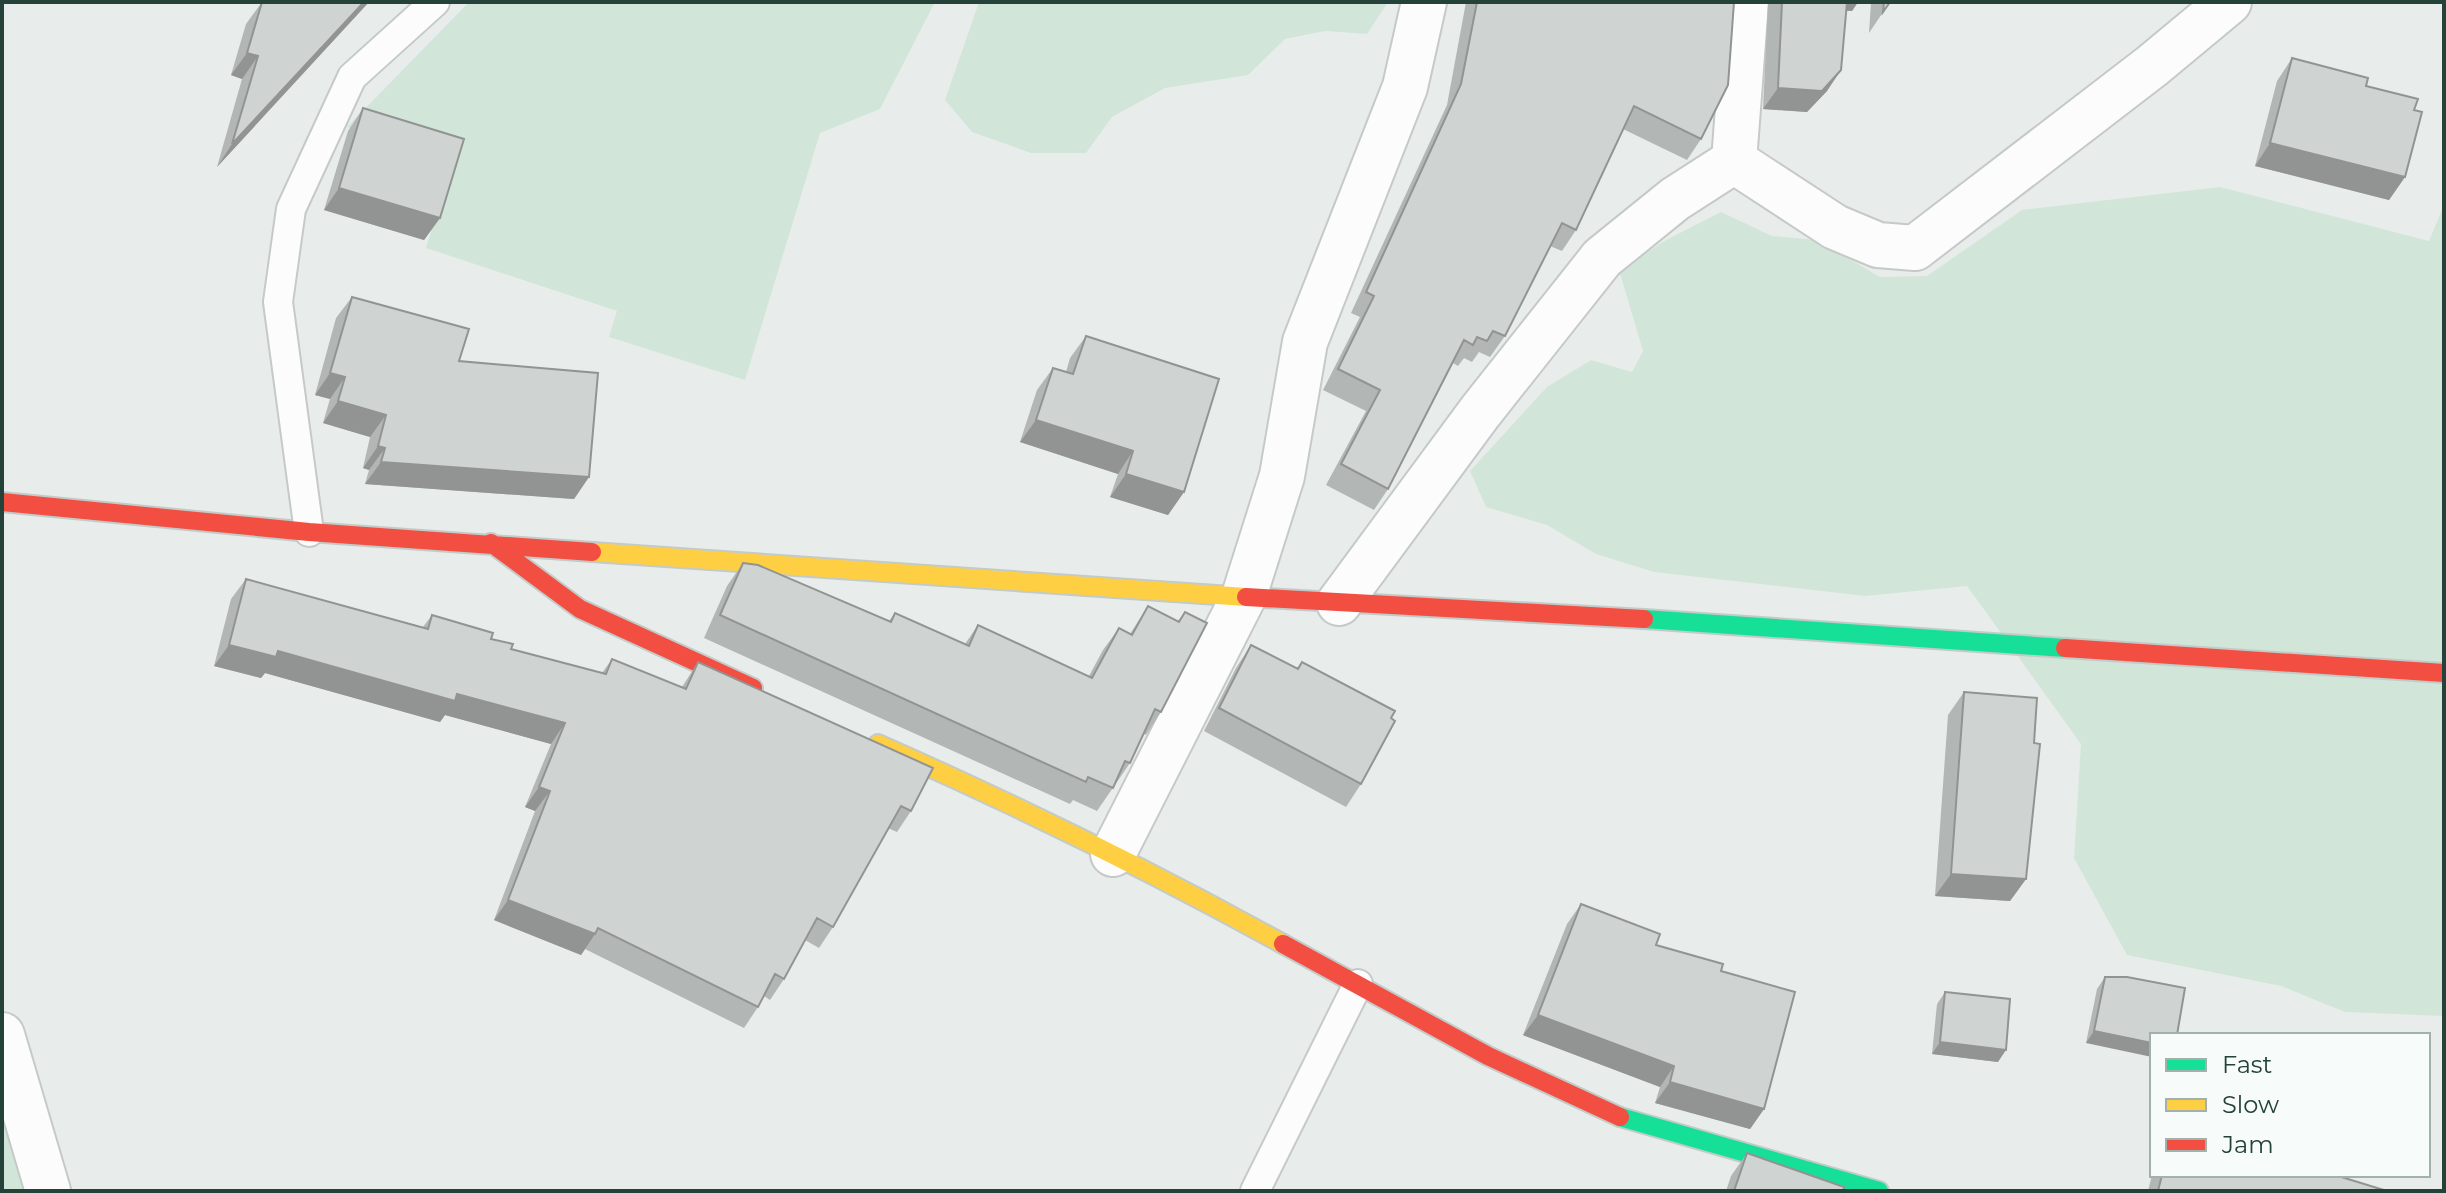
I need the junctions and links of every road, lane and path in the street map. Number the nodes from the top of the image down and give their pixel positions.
1 (435, 2) edge
2 (1424, 2) edge
3 (1746, 2) edge
4 (2229, 2) edge
5 (1734, 161) junction
6 (2, 502) edge
7 (309, 532) junction
8 (491, 543) junction
9 (1244, 596) junction
10 (1339, 603) junction
11 (2444, 673) edge
12 (771, 697) edge
13 (867, 739) edge
14 (1113, 854) junction
15 (1358, 984) junction
16 (2, 1035) edge
17 (48, 1191) edge
18 (1255, 1191) edge
19 (1879, 1191) edge

1 - 7 lane
2 - 9 street
3 - 5 street
4 - 5 street
5 - 10 street
6 - 7 street
7 - 8 street
8 - 9 street
8 - 12 street
9 - 10 street
9 - 14 street
10 - 11 street
13 - 14 street
14 - 15 street
15 - 18 lane
15 - 19 street
16 - 17 street

